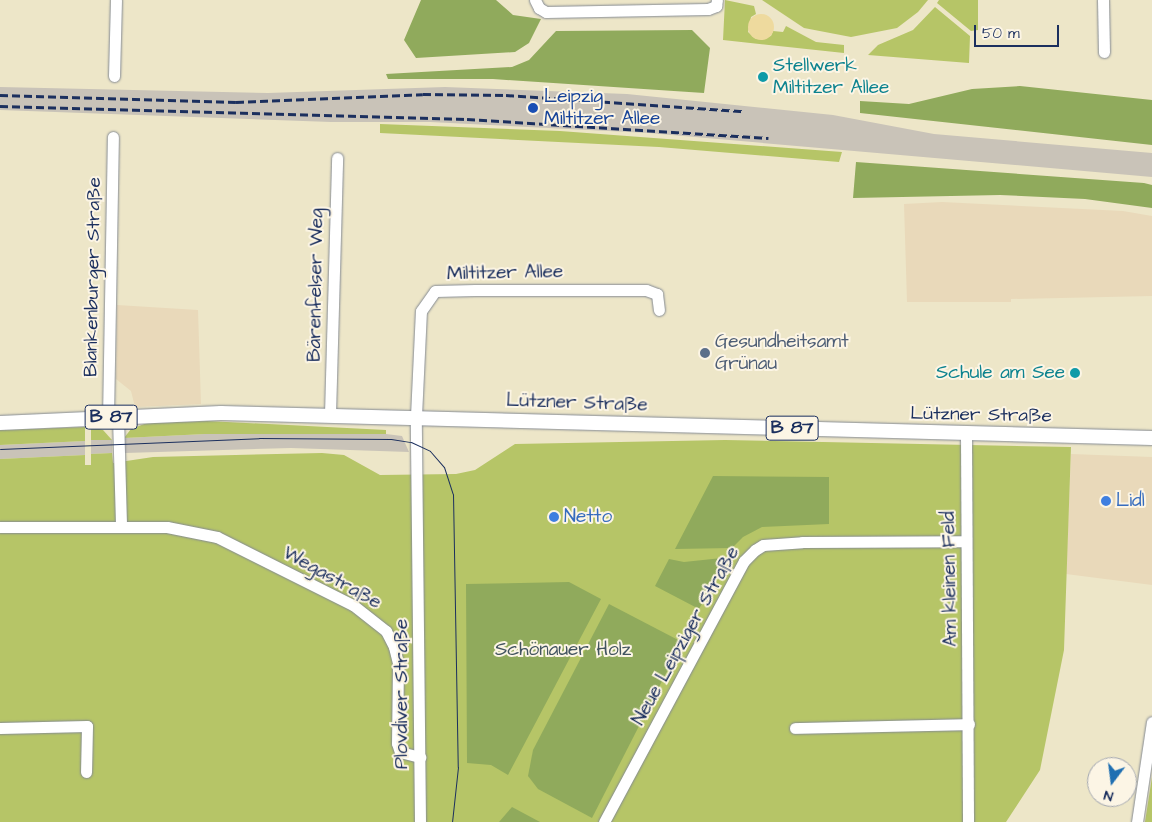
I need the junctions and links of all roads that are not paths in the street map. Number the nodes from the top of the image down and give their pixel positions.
1 (116, 0) edge
2 (535, 0) edge
3 (718, 0) edge
4 (1103, 0) edge
5 (1104, 52) dead end
6 (114, 76) dead end
7 (113, 137) dead end
8 (337, 158) dead end
9 (659, 310) dead end
10 (330, 414) junction
11 (416, 416) junction
12 (113, 417) junction
13 (0, 423) edge
14 (966, 434) junction
15 (1152, 438) edge
16 (121, 527) junction
17 (0, 528) edge
18 (966, 541) junction
19 (1152, 722) edge
20 (969, 724) junction
21 (0, 728) edge
22 (795, 728) dead end
23 (420, 756) junction
24 (86, 772) dead end
25 (420, 822) edge
26 (604, 822) edge
27 (968, 822) edge
28 (1137, 822) edge

1 - 6 street
2 - 3 street
4 - 5 street
7 - 12 street, Blankenburger Straße
8 - 10 street, Bärenfelser Weg
9 - 11 street, Miltitzer Allee
10 - 11 main road, Lützner Straße / B 87
10 - 12 main road, Lützner Straße / B 87
11 - 14 main road, Lützner Straße / B 87
11 - 23 street, Plovdiver Straße
12 - 13 main road, Lützner Straße / B 87
12 - 16 street
14 - 15 main road, Lützner Straße / B 87
14 - 18 street, Am kleinen Feld
16 - 17 street, Wegastraße
16 - 23 street, Wegastraße
18 - 20 street, Am kleinen Feld
18 - 26 street, Neue Leipziger Straße
19 - 28 street
20 - 22 street
20 - 27 street, Am kleinen Feld
21 - 24 street
23 - 25 street, Plovdiver Straße

